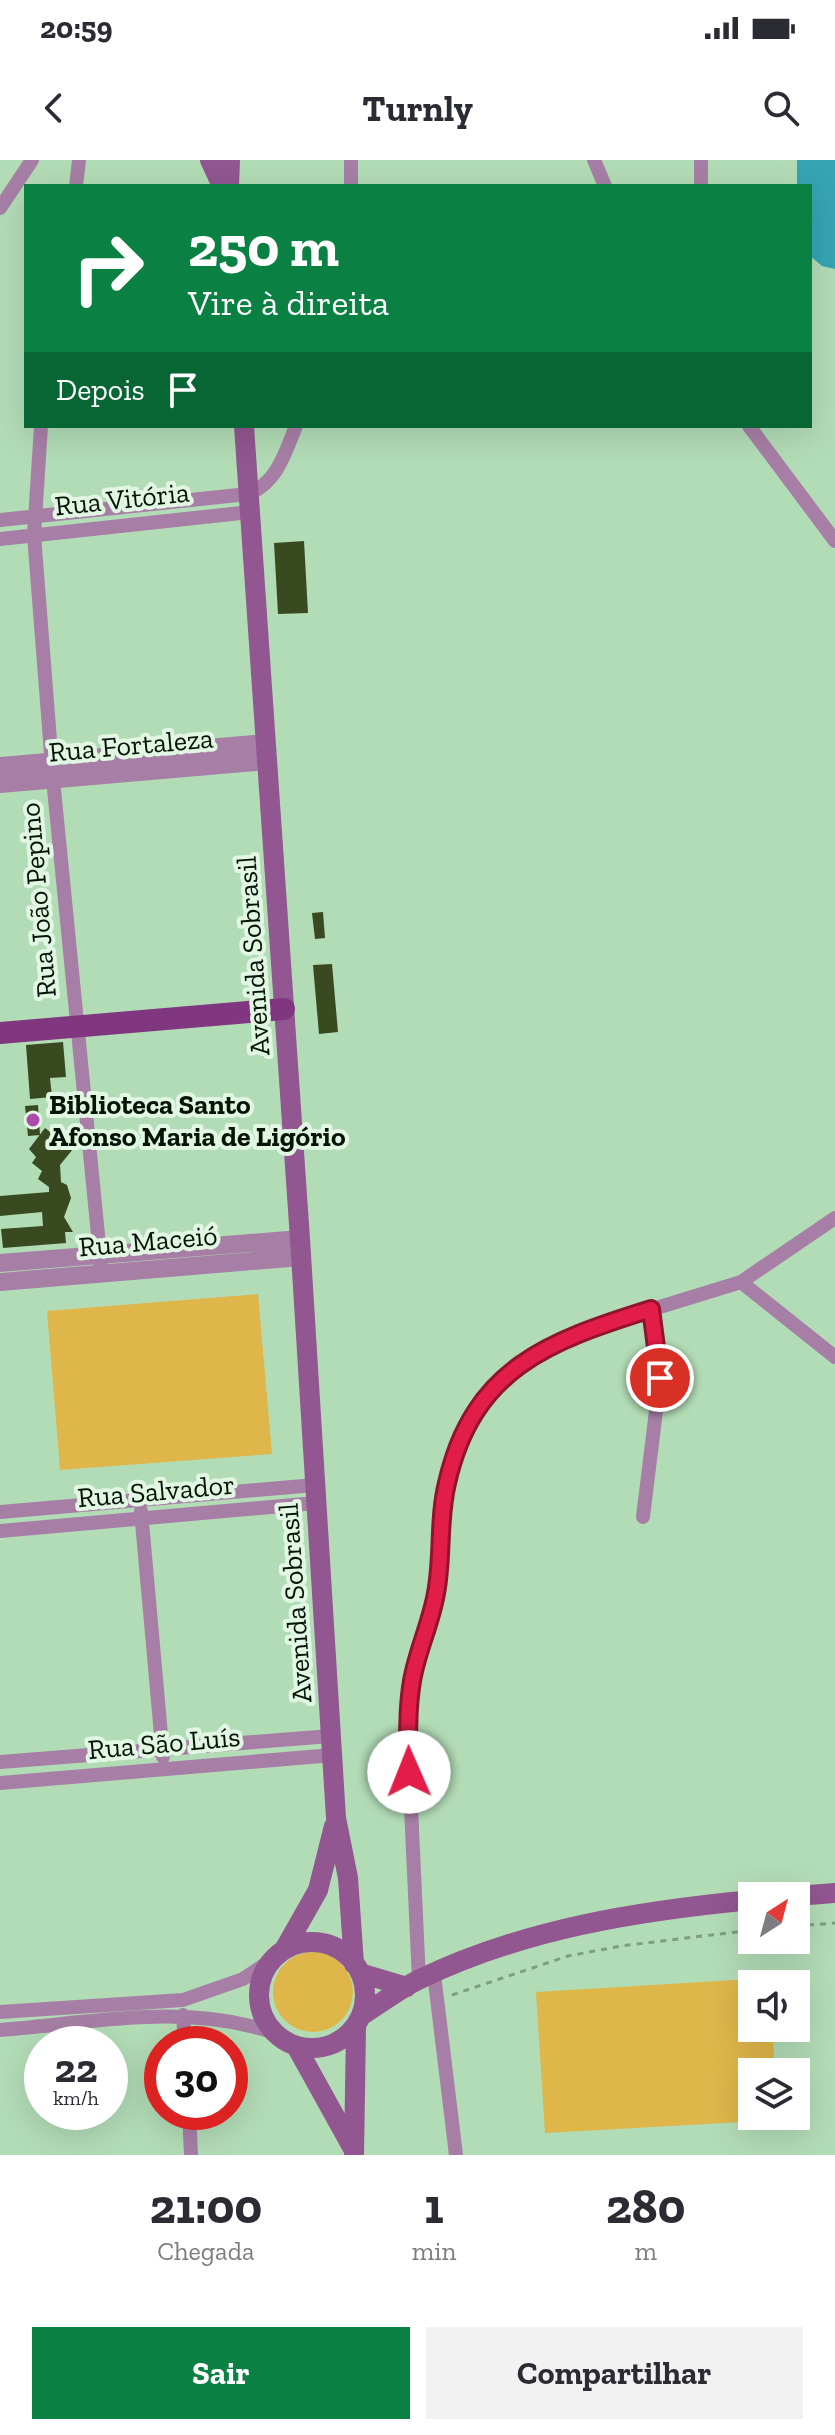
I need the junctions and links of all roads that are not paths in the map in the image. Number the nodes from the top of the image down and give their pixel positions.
1 (32, 160) edge
2 (79, 160) edge
3 (210, 160) edge
4 (230, 160) edge
5 (351, 160) edge
6 (594, 160) edge
7 (701, 160) edge
8 (76, 184) edge
9 (221, 184) edge
10 (229, 184) edge
11 (351, 184) edge
12 (604, 184) edge
13 (701, 184) edge
14 (0, 208) edge
15 (41, 428) edge
16 (244, 428) edge
17 (295, 428) edge
18 (750, 428) edge
19 (249, 503) junction
20 (154, 504) junction
21 (34, 518) junction
22 (0, 520) edge
23 (156, 522) junction
24 (34, 535) junction
25 (0, 539) edge
26 (835, 541) edge
27 (267, 752) junction
28 (0, 766) edge
29 (53, 770) junction
30 (0, 784) edge
31 (284, 1002) junction
32 (0, 1018) edge
33 (76, 1019) junction
34 (0, 1033) edge
35 (835, 1218) edge
36 (301, 1248) junction
37 (0, 1263) edge
38 (101, 1265) junction
39 (0, 1282) edge
40 (741, 1282) junction
41 (651, 1309) junction
42 (835, 1357) edge
43 (316, 1494) junction
44 (139, 1500) junction
45 (0, 1512) edge
46 (643, 1517) dead end
47 (141, 1519) junction
48 (0, 1531) edge
49 (332, 1746) junction
50 (162, 1750) junction
51 (17, 1761) junction
52 (0, 1762) edge
53 (164, 1769) junction
54 (19, 1782) junction
55 (0, 1783) edge
56 (336, 1818) junction
57 (835, 1893) edge
58 (810, 1895) edge
59 (738, 1902) edge
60 (278, 1955) junction
61 (357, 1968) junction
62 (420, 1980) junction
63 (95, 2006) junction
64 (0, 2012) edge
65 (183, 2015) junction
66 (358, 2021) junction
67 (97, 2022) junction
68 (184, 2026) edge
69 (0, 2030) edge
70 (274, 2033) junction
71 (296, 2046) junction
72 (190, 2130) edge
73 (354, 2153) edge
74 (191, 2155) edge
75 (456, 2155) edge

1 - 14 street
2 - 8 street
3 - 9 main road
4 - 10 main road
5 - 11 street
6 - 12 street
7 - 13 street
15 - 21 street, Rua João Pepino
16 - 19 main road, Avenida Sobrasil
17 - 19 street
18 - 26 street
19 - 20 street, Rua Vitória
19 - 23 street, Rua Vitória
19 - 27 main road, Avenida Sobrasil
20 - 21 street, Rua Vitória
20 - 23 street
21 - 22 street, Rua Vitória
21 - 24 street, Rua João Pepino
23 - 24 street, Rua Vitória
24 - 25 street, Rua Vitória
24 - 29 street, Rua João Pepino
27 - 29 street, Rua Fortaleza
27 - 31 main road, Avenida Sobrasil
28 - 29 street, Rua Fortaleza
29 - 30 street, Rua Fortaleza
29 - 33 street, Rua João Pepino
31 - 33 main road
31 - 36 main road, Avenida Sobrasil
32 - 33 main road
33 - 34 main road
33 - 38 street, Rua João Pepino
35 - 40 street
36 - 38 street, Rua Maceió
36 - 43 main road, Avenida Sobrasil
37 - 38 street, Rua Maceió
38 - 39 street, Rua Maceió
40 - 41 street
40 - 42 street
41 - 46 street
41 - 62 street
43 - 44 street, Rua Salvador
43 - 47 street, Rua Salvador
43 - 49 main road, Avenida Sobrasil
44 - 45 street, Rua Salvador
44 - 47 street
47 - 48 street, Rua Salvador
47 - 50 street
49 - 50 street, Rua São Luís
49 - 53 street, Rua São Luís
49 - 56 main road, Avenida Sobrasil
50 - 51 street, Rua São Luís
50 - 53 street
51 - 52 street, Rua São Luís
51 - 54 street
53 - 54 street, Rua São Luís
54 - 55 street, Rua São Luís
56 - 60 main road, Avenida Sobrasil
56 - 61 main road, Avenida Sobrasil
57 - 58 main road
59 - 62 main road
60 - 61 main road
60 - 63 street
60 - 70 main road
61 - 62 main road
61 - 66 main road
62 - 66 main road
62 - 75 street
63 - 64 street
63 - 67 street
65 - 67 street
65 - 68 street
65 - 70 street
66 - 71 main road
66 - 73 main road
67 - 69 street
70 - 71 main road
71 - 73 main road
72 - 74 street

